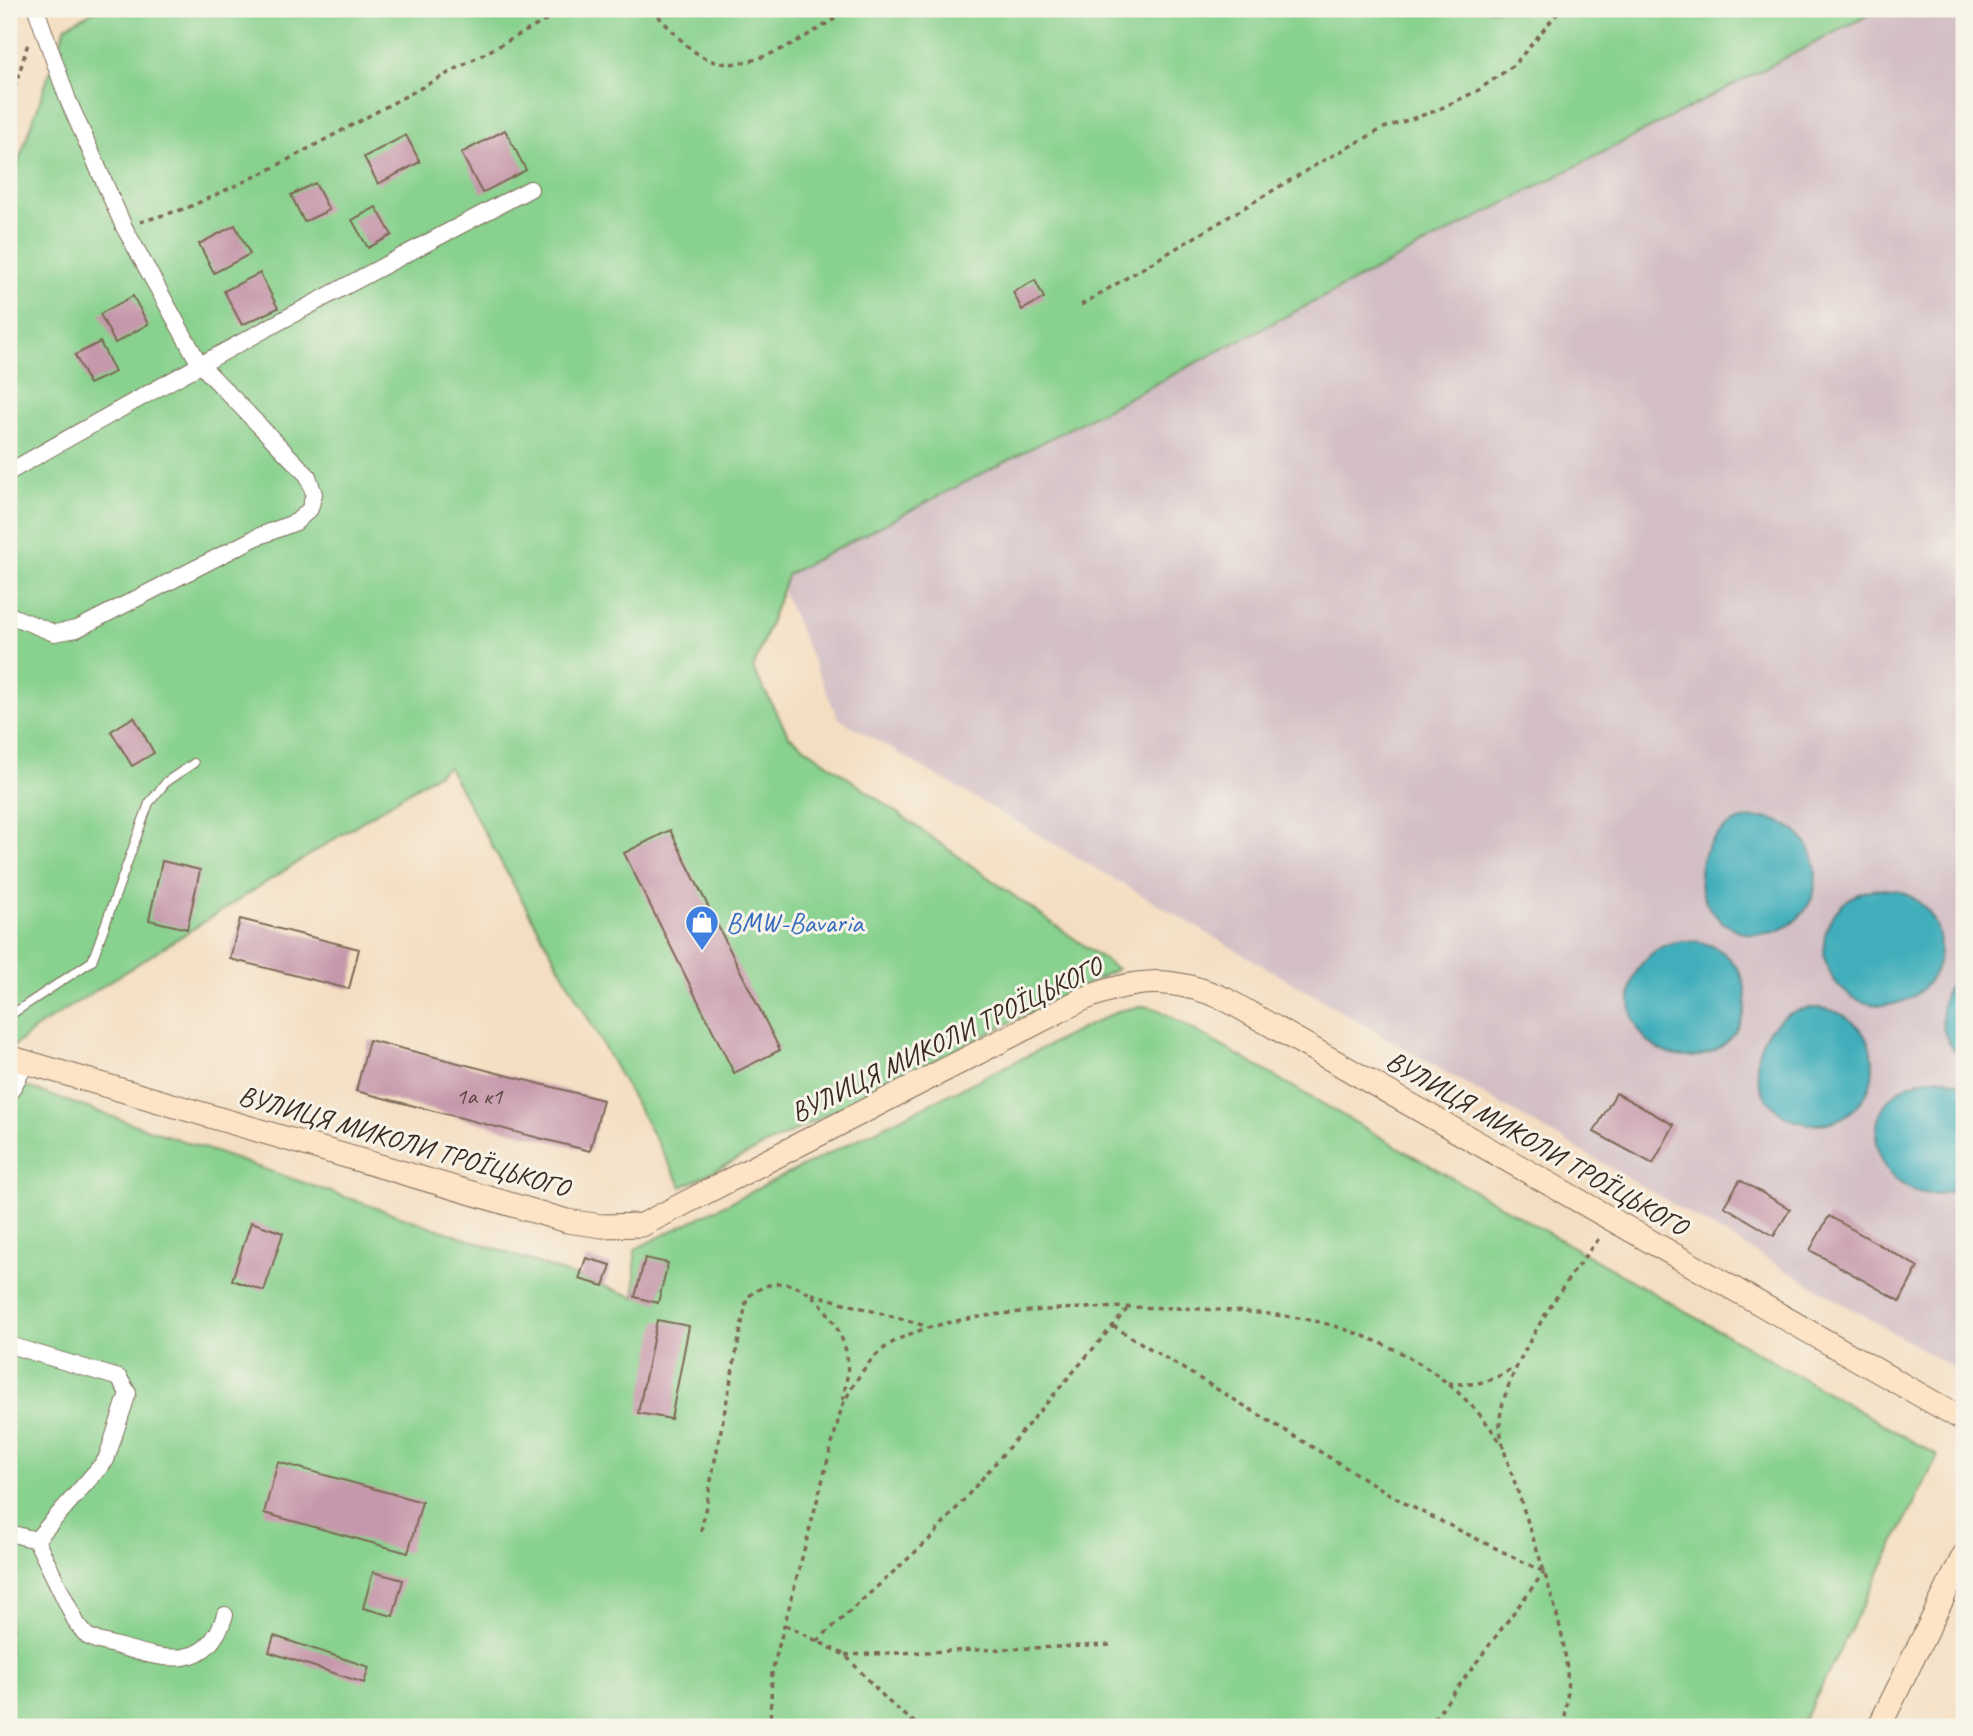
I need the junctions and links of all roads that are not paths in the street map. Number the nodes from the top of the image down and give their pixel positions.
1 (36, 12) edge
2 (530, 189) dead end
3 (199, 363) junction
4 (9, 472) edge
5 (9, 615) edge
6 (194, 763) dead end
7 (9, 1016) edge
8 (18, 1059) edge
9 (9, 1094) edge
10 (9, 1345) edge
11 (1964, 1420) edge
12 (9, 1533) edge
13 (36, 1540) junction
14 (1964, 1555) edge
15 (225, 1615) dead end
16 (1879, 1727) edge

1 - 3 street
2 - 3 street
3 - 4 street
3 - 5 street
6 - 7 lane
8 - 9 street
8 - 11 street, ВУЛИЦЯ МИКОЛИ ТРОЇЦЬКОГО
10 - 13 street
12 - 13 street
13 - 15 street
14 - 16 street

